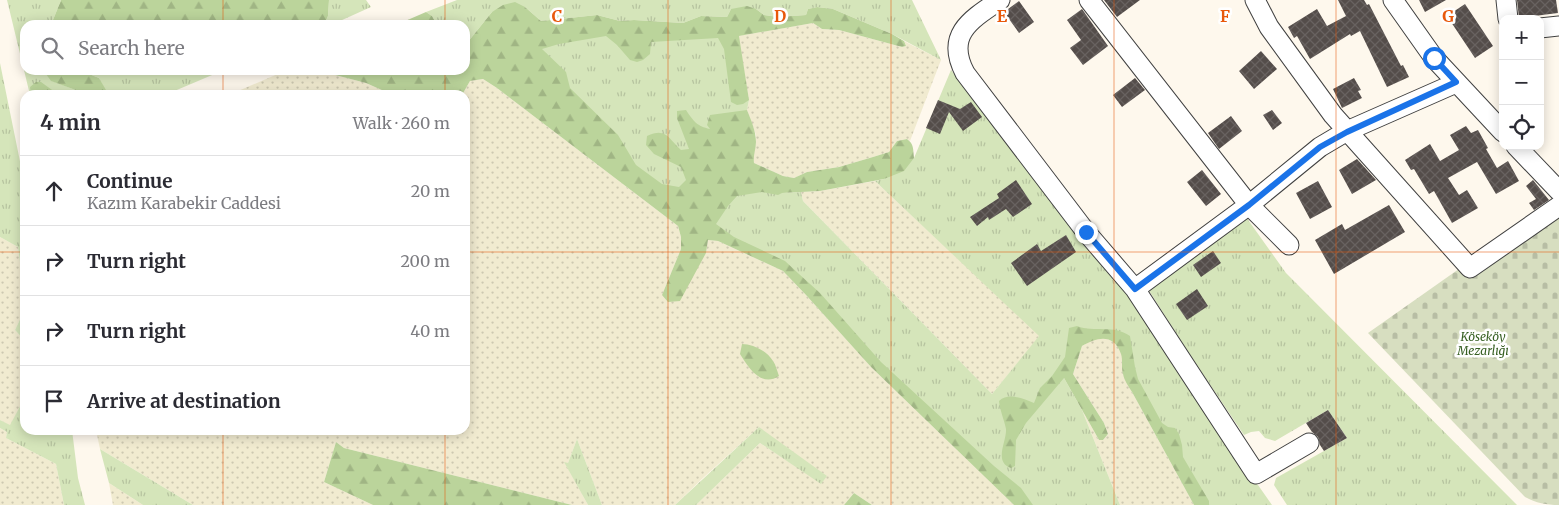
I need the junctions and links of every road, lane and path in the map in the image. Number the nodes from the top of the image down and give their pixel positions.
1 (1000, 0) edge
2 (1089, 0) edge
3 (1255, 0) edge
4 (1394, 0) edge
5 (1506, 0) edge
6 (1508, 15) edge
7 (1559, 26) edge
8 (1544, 28) edge
9 (1456, 82) junction
10 (1499, 128) edge
11 (1347, 132) junction
12 (1520, 150) edge
13 (1559, 191) edge
14 (1249, 205) junction
15 (1559, 206) edge
16 (1289, 246) dead end
17 (1135, 289) junction
18 (1309, 443) dead end

1 - 17 street
2 - 14 street
3 - 11 street
4 - 9 street
5 - 6 street
7 - 8 street
9 - 10 street
9 - 11 street
11 - 14 street
11 - 15 street
12 - 13 street
14 - 16 street
14 - 17 street
17 - 18 street

